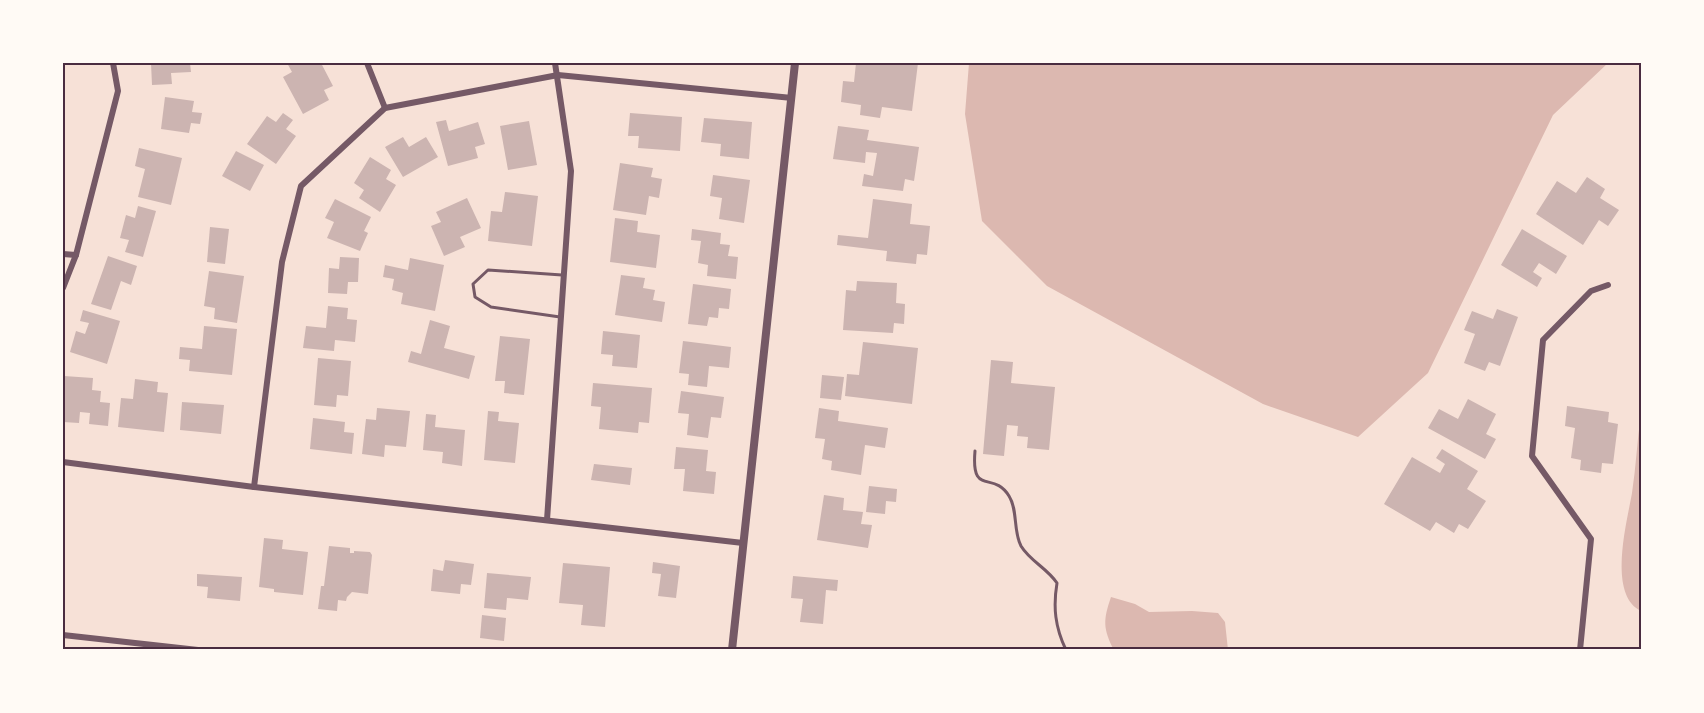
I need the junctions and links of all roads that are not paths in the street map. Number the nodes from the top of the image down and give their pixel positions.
1 (113, 63) edge
2 (367, 63) edge
3 (555, 63) edge
4 (795, 63) edge
5 (558, 75) junction
6 (792, 98) junction
7 (385, 108) junction
8 (63, 254) edge
9 (76, 255) junction
10 (564, 275) junction
11 (1608, 285) dead end
12 (63, 288) edge
13 (560, 317) junction
14 (975, 450) dead end
15 (63, 462) edge
16 (254, 487) junction
17 (547, 520) junction
18 (743, 543) junction
19 (63, 635) edge
20 (198, 650) edge
21 (732, 650) edge
22 (1066, 650) edge
23 (1580, 650) edge

1 - 9 street
2 - 7 street
3 - 5 street
4 - 6 street
5 - 6 street
5 - 7 street
5 - 10 street
6 - 18 street
7 - 16 street
8 - 9 street
9 - 12 street
10 - 13 street
10 - 13 lane
11 - 23 street
13 - 17 street
14 - 22 lane
15 - 16 street
16 - 17 street
17 - 18 street
18 - 21 street
19 - 20 street

